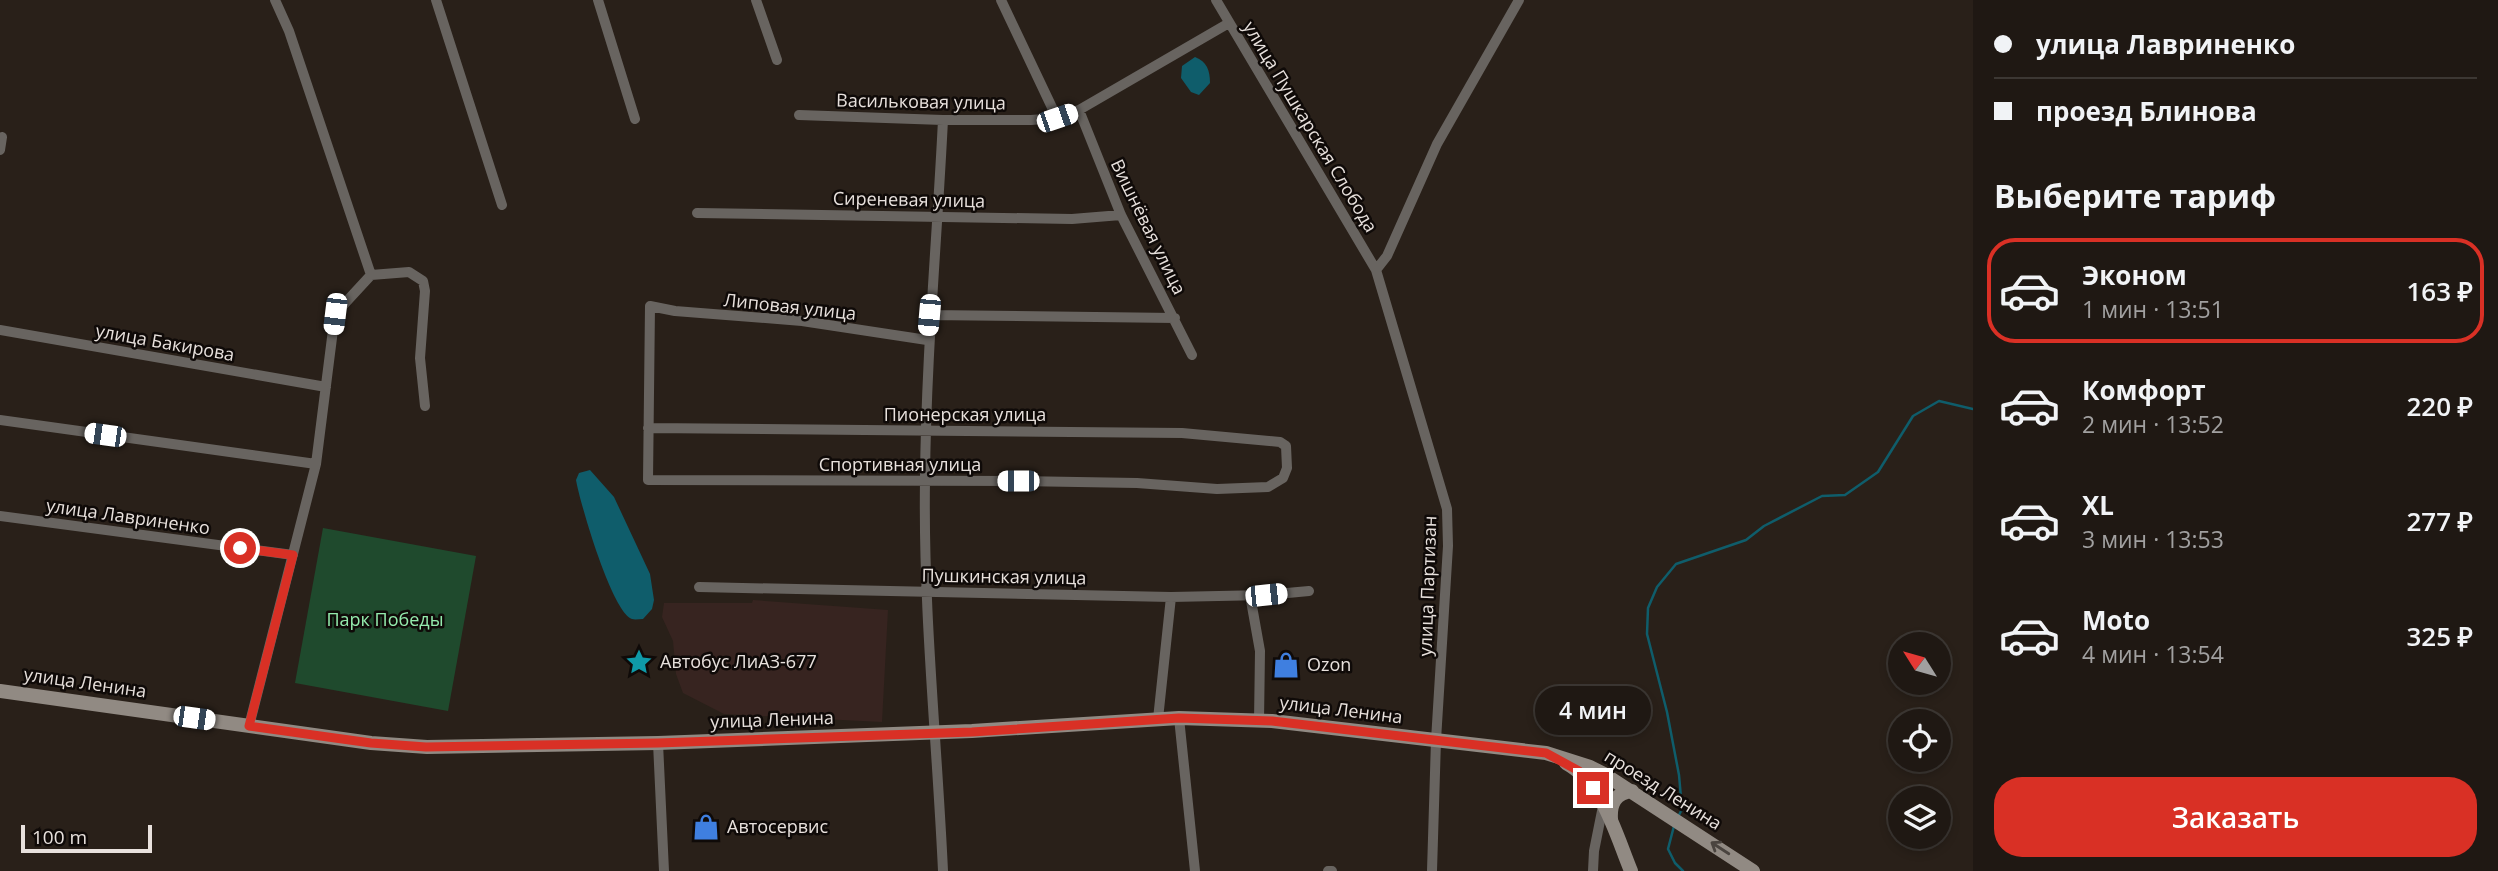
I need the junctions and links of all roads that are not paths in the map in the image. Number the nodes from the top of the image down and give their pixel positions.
1 (275, 0) edge
2 (436, 0) edge
3 (598, 0) edge
4 (756, 0) edge
5 (1001, 0) edge
6 (1216, 0) edge
7 (1519, 0) edge
8 (1229, 23) junction
9 (777, 60) dead end
10 (1079, 110) junction
11 (799, 116) dead end
12 (1057, 118) junction
13 (635, 119) dead end
14 (943, 120) junction
15 (2, 137) dead end
16 (0, 150) edge
17 (502, 205) dead end
18 (697, 213) dead end
19 (938, 215) junction
20 (1121, 215) junction
21 (1376, 270) junction
22 (371, 275) junction
23 (650, 306) joint
24 (929, 315) junction
25 (1175, 318) junction
26 (0, 330) edge
27 (927, 340) junction
28 (1192, 355) dead end
29 (326, 387) junction
30 (425, 406) dead end
31 (0, 420) edge
32 (649, 428) junction
33 (926, 431) junction
34 (1280, 442) joint
35 (316, 464) junction
36 (925, 481) junction
37 (0, 516) edge
38 (293, 555) junction
39 (698, 587) dead end
40 (926, 591) junction
41 (1309, 591) dead end
42 (1250, 595) junction
43 (1171, 597) junction
44 (0, 691) edge
45 (1179, 718) junction
46 (1158, 719) junction
47 (1259, 721) junction
48 (249, 726) junction
49 (937, 733) junction
50 (1436, 740) junction
51 (658, 743) junction
52 (1546, 753) junction
53 (1632, 791) junction
54 (1603, 806) junction
55 (1611, 826) junction
56 (664, 871) edge
57 (943, 871) edge
58 (1195, 871) edge
59 (1432, 871) edge
60 (1593, 871) edge
61 (1631, 871) edge
62 (1753, 871) edge

1 - 22 street
2 - 17 street
3 - 13 street
4 - 9 street
5 - 12 street
6 - 8 street, улица Пушкарская Слобода
7 - 21 street
8 - 10 street, Васильковая улица
8 - 21 street, улица Пушкарская Слобода
10 - 12 street, Васильковая улица
10 - 20 street, Вишнёвая улица
11 - 14 street, Васильковая улица
12 - 14 street, Васильковая улица
14 - 19 street
15 - 16 street
18 - 19 street, Сиреневая улица
19 - 20 street, Сиреневая улица
19 - 24 street
20 - 25 street, Вишнёвая улица
21 - 50 street, улица Партизан
22 - 29 street
22 - 30 street
23 - 27 street, Липовая улица
23 - 32 street, Спортивная улица
24 - 25 street
24 - 27 street
25 - 28 street, Вишнёвая улица
26 - 29 street, улица Бакирова
27 - 33 street
29 - 35 street
31 - 35 street
32 - 33 street, Пионерская улица
32 - 36 street, Спортивная улица
33 - 34 street, Пионерская улица
33 - 36 street
34 - 36 street, Спортивная улица
35 - 38 street
36 - 40 street
37 - 38 street, улица Лавриненко
38 - 48 street
39 - 40 street, Пушкинская улица
40 - 43 street, Пушкинская улица
40 - 49 street
41 - 42 street, Пушкинская улица
42 - 43 street, Пушкинская улица
42 - 47 street
43 - 46 street
44 - 48 main road, улица Ленина
45 - 46 main road, улица Ленина
45 - 47 main road, улица Ленина
45 - 58 street
46 - 49 main road, улица Ленина
47 - 50 main road, улица Ленина
48 - 51 main road, улица Ленина
49 - 51 main road, улица Ленина
49 - 57 street
50 - 52 main road, улица Ленина
50 - 59 street, улица Партизан
51 - 56 street
52 - 53 main road, проезд Ленина
52 - 54 main road
53 - 55 main road
62 -> 53 main road, проезд Ленина
54 - 55 main road
54 - 60 street
55 - 61 main road

